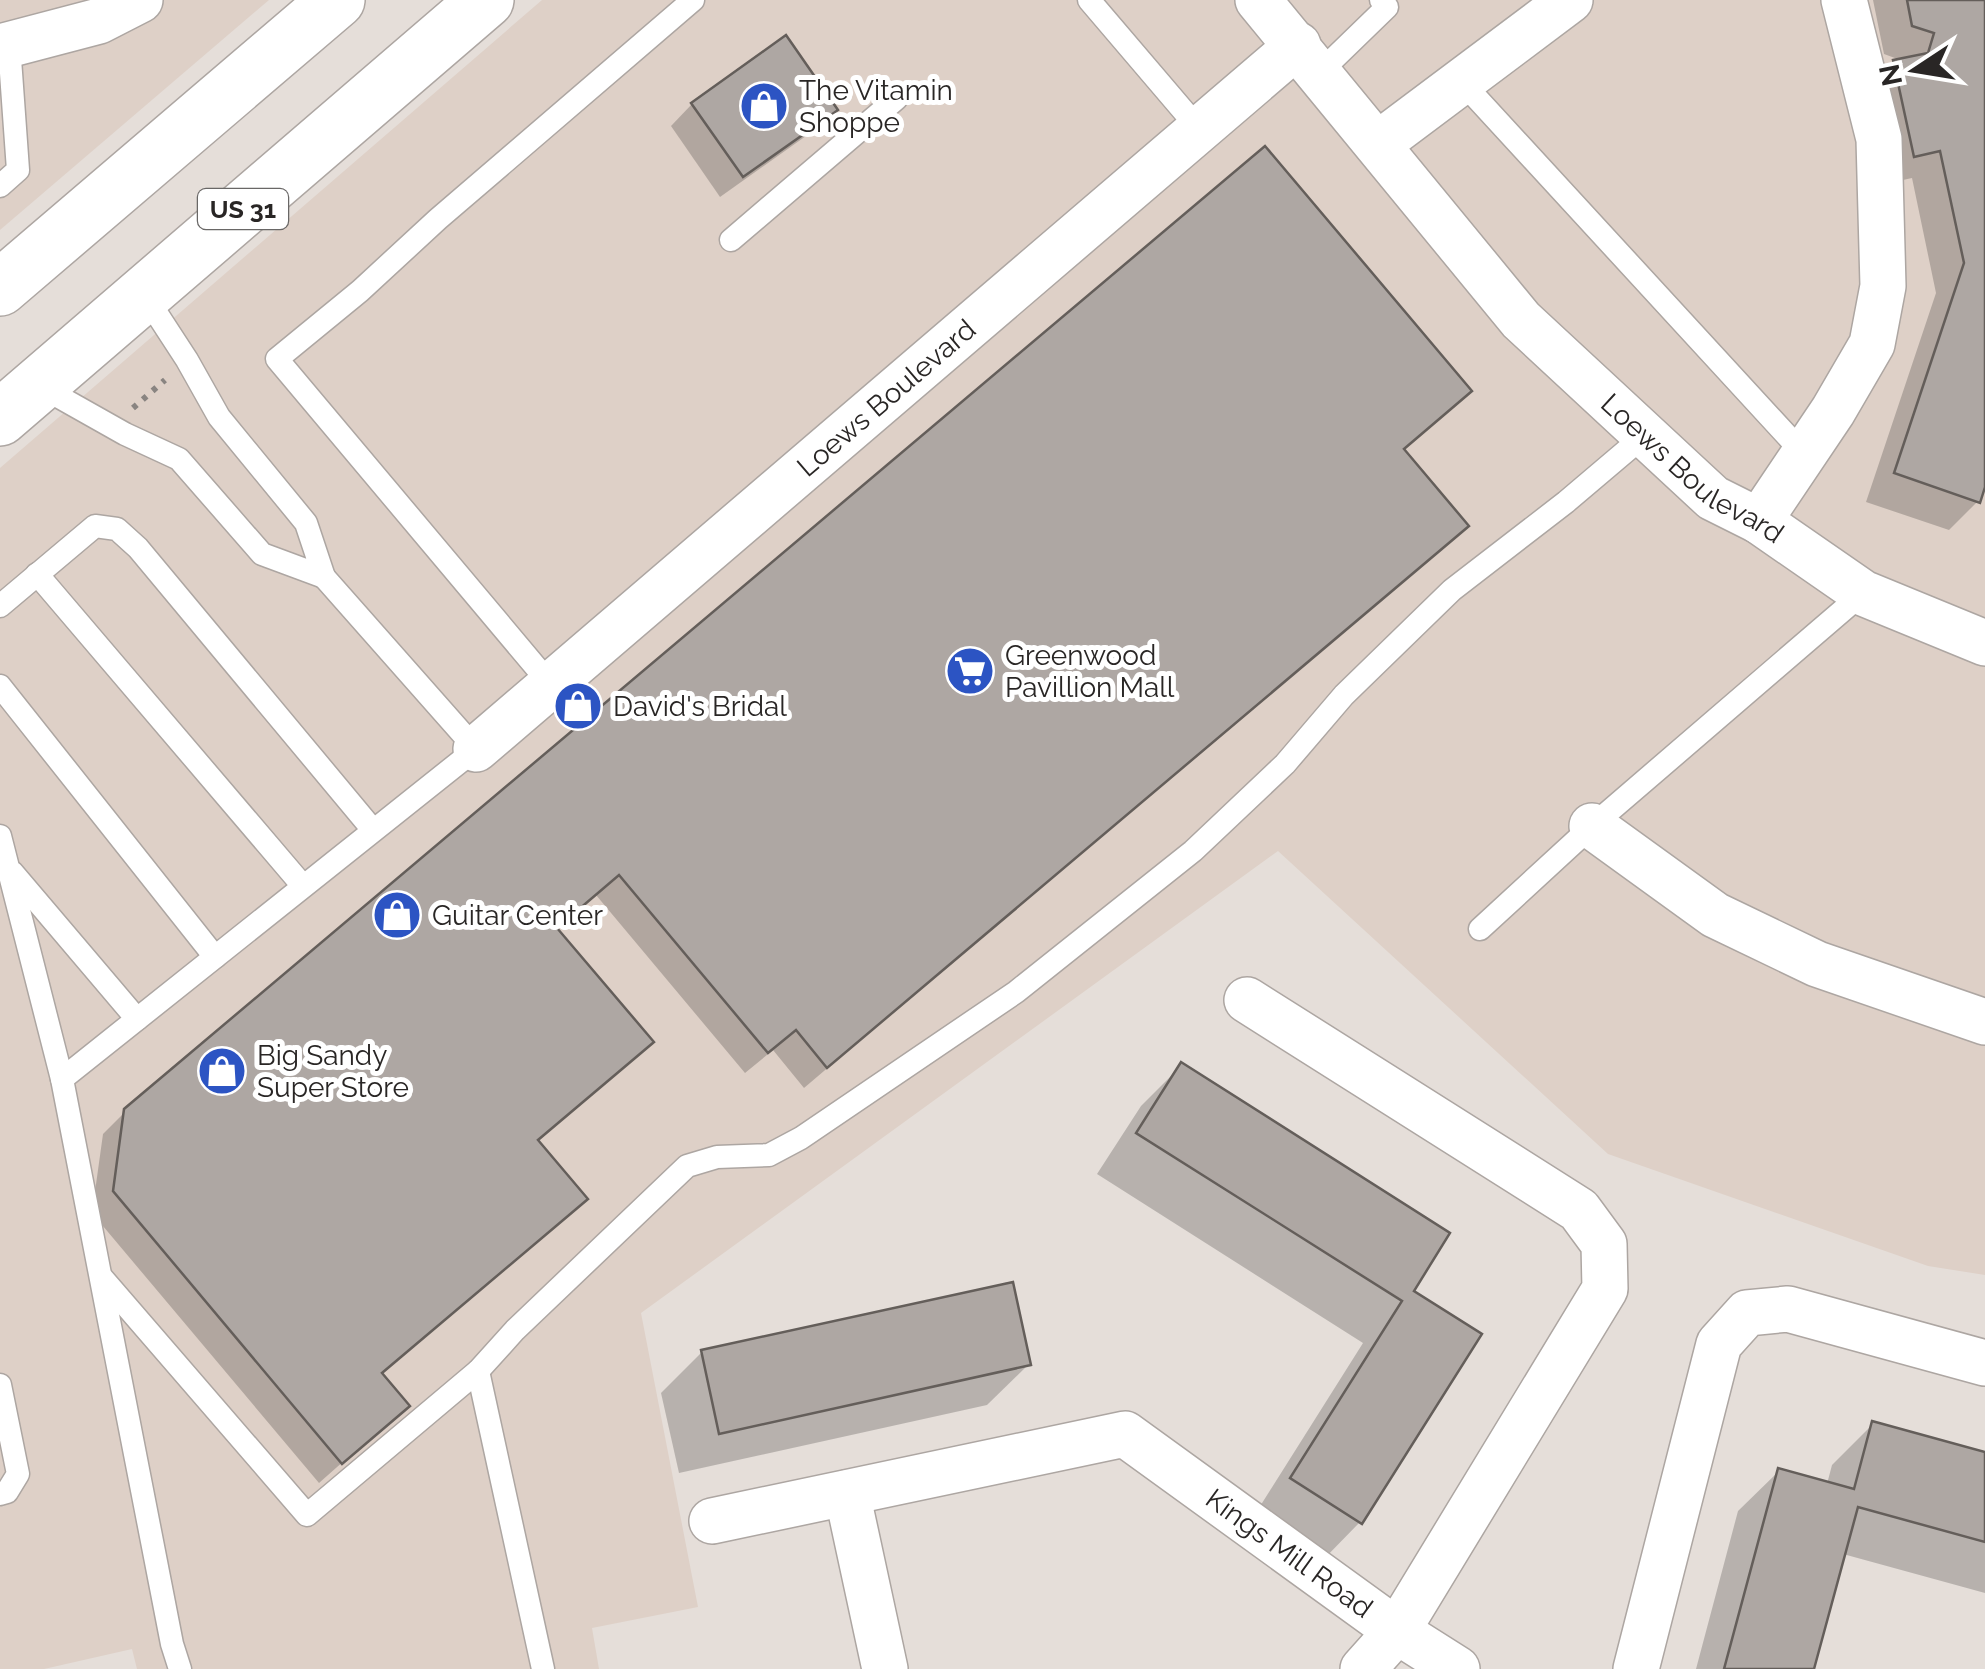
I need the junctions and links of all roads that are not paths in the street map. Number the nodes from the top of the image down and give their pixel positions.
1 (140, 0) edge
2 (337, 0) edge
3 (486, 0) edge
4 (693, 0) edge
5 (1089, 0) edge
6 (1258, 0) edge
7 (1382, 0) edge
8 (1570, 0) edge
9 (1844, 0) edge
10 (4, 46) edge
11 (1309, 58) junction
12 (1461, 82) junction
13 (896, 99) dead end
14 (1199, 129) junction
15 (1378, 144) junction
16 (0, 186) edge
17 (731, 240) dead end
18 (0, 288) edge
19 (144, 294) junction
20 (19, 402) edge
21 (1645, 434) junction
22 (1804, 454) junction
23 (1760, 522) junction
24 (37, 574) junction
25 (324, 577) junction
26 (1863, 593) junction
27 (0, 606) edge
28 (1985, 643) edge
29 (551, 685) junction
30 (0, 686) edge
31 (476, 749) junction
32 (1592, 826) junction
33 (373, 830) junction
34 (0, 836) edge
35 (8, 867) junction
36 (302, 886) junction
37 (1480, 929) dead end
38 (215, 957) junction
39 (1247, 1000) dead end
40 (137, 1019) junction
41 (1985, 1022) edge
42 (62, 1079) junction
43 (101, 1276) junction
44 (1985, 1363) edge
45 (478, 1371) junction
46 (0, 1385) edge
47 (847, 1492) junction
48 (0, 1494) edge
49 (712, 1520) dead end
50 (1397, 1632) junction
51 (180, 1669) edge
52 (544, 1669) edge
53 (885, 1669) edge
54 (1363, 1669) edge
55 (1457, 1669) edge
56 (1636, 1669) edge

1 - 10 street
2 - 18 main road
3 - 19 main road, US 31
4 - 29 lane
5 - 14 lane
6 - 11 street, Loews Boulevard
7 - 11 lane
8 - 12 street
9 - 22 street
10 - 16 lane
11 - 14 street, Loews Boulevard
11 - 15 street, Loews Boulevard
12 - 15 street
12 - 22 lane
13 - 17 lane
14 - 29 street, Loews Boulevard
15 - 21 street, Loews Boulevard
19 - 20 main road, US 31
19 - 25 lane
20 - 25 lane
21 - 23 street, Loews Boulevard
21 - 45 lane
22 - 23 street
23 - 26 street, Loews Boulevard
24 - 27 lane
24 - 33 lane
24 - 36 lane
25 - 31 lane
26 - 28 street, Loews Boulevard
26 - 32 lane
29 - 31 street, Loews Boulevard
30 - 38 lane
31 - 33 lane
32 - 37 lane
32 - 41 street
33 - 36 lane
34 - 35 lane
35 - 40 lane
35 - 42 lane
36 - 38 lane
38 - 40 lane
39 - 50 street
40 - 42 lane
42 - 43 lane
43 - 45 lane
43 - 51 lane
44 - 56 street
45 - 52 lane
46 - 48 lane
47 - 49 street
47 - 50 street, Kings Mill Road
47 - 53 street
50 - 54 street
50 - 55 street, Kings Mill Road

